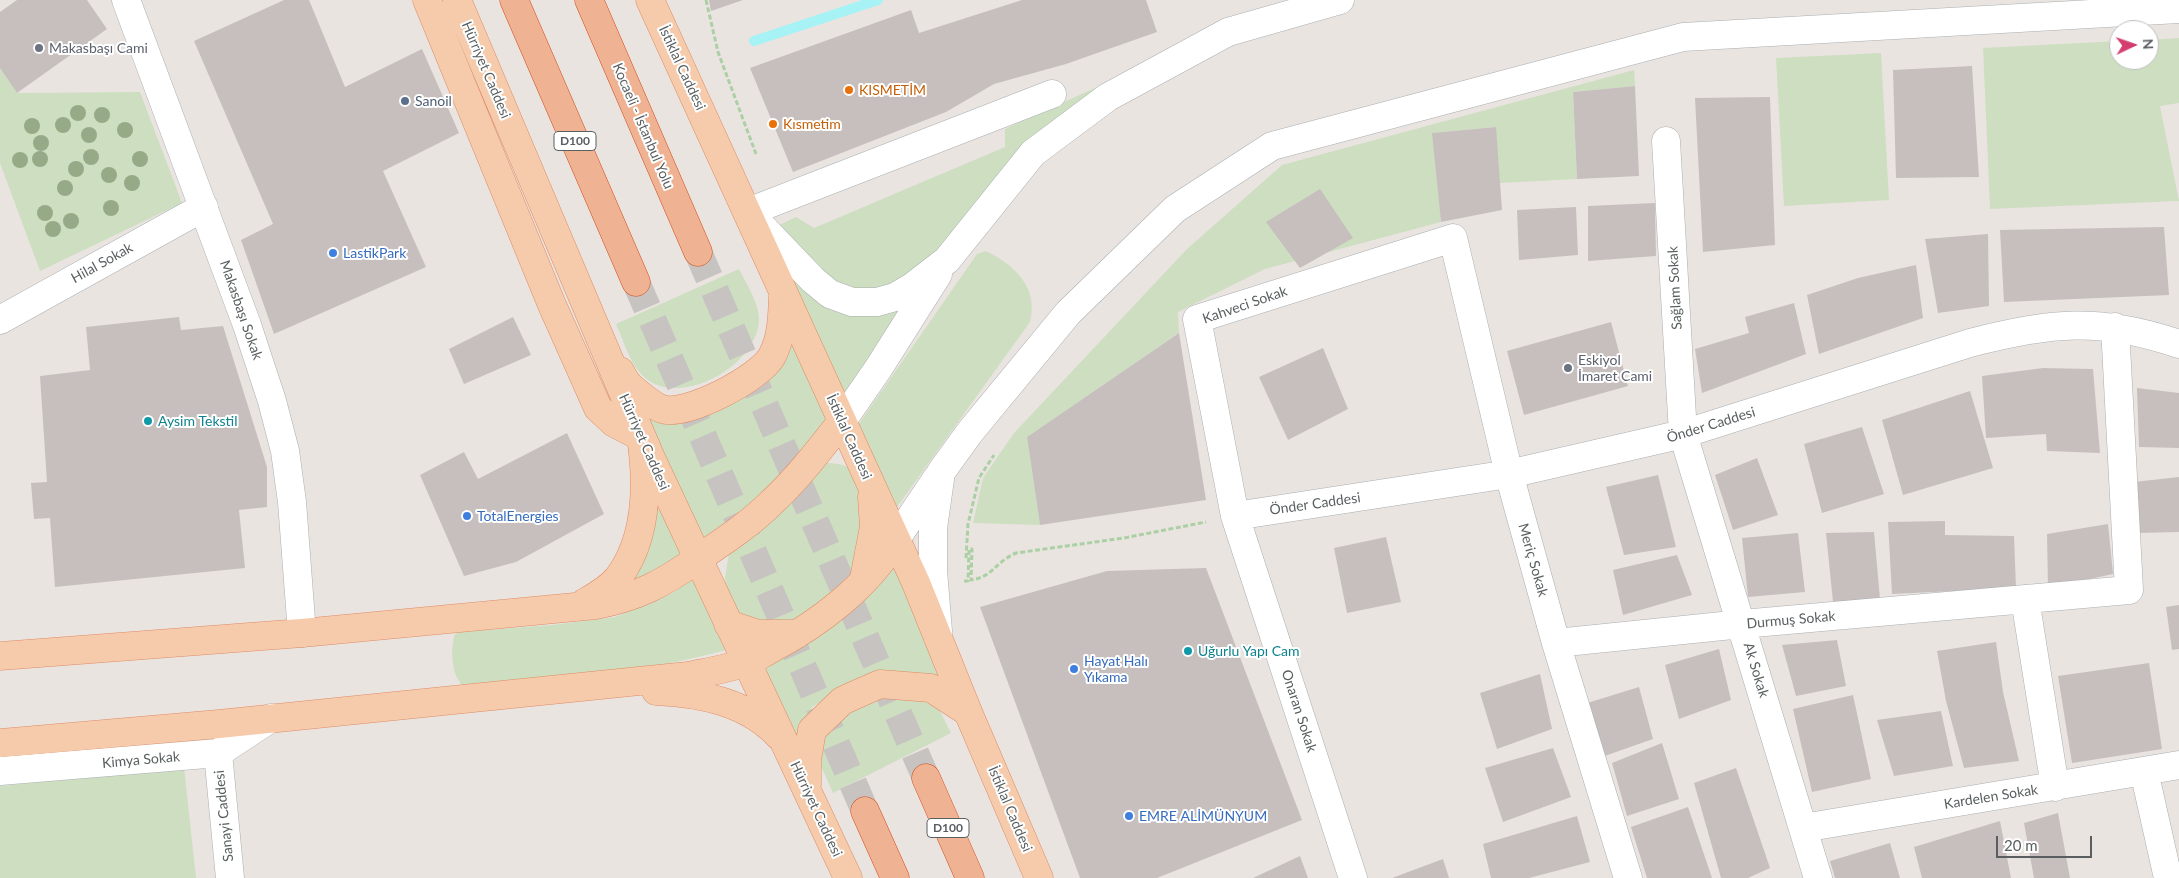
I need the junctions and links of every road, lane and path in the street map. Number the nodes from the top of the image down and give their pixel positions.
1 (126, 0) edge
2 (427, 0) edge
3 (457, 0) edge
4 (514, 0) edge
5 (589, 0) edge
6 (650, 0) edge
7 (1340, 0) edge
8 (2179, 9) edge
9 (1052, 94) dead end
10 (1666, 141) dead end
11 (204, 207) junction
12 (748, 212) junction
13 (1453, 238) joint
14 (698, 252) tunnel mouth
15 (947, 260) junction
16 (636, 282) tunnel mouth
17 (783, 290) junction
18 (0, 320) edge
19 (2115, 327) junction
20 (597, 334) junction
21 (2179, 344) edge
22 (842, 421) junction
23 (1683, 434) junction
24 (641, 436) junction
25 (994, 454) dead end
26 (812, 458) junction
27 (941, 472) junction
28 (1509, 474) junction
29 (868, 479) junction
30 (1236, 516) junction
31 (734, 534) junction
32 (896, 539) junction
33 (698, 559) junction
34 (864, 579) junction
35 (968, 581) junction
36 (714, 592) junction
37 (2025, 599) junction
38 (579, 607) junction
39 (728, 624) junction
40 (1742, 624) junction
41 (302, 633) junction
42 (801, 633) junction
43 (939, 640) junction
44 (1556, 643) junction
45 (0, 656) edge
46 (747, 662) junction
47 (592, 687) junction
48 (968, 712) junction
49 (271, 718) junction
50 (0, 743) edge
51 (786, 744) junction
52 (218, 753) junction
53 (2179, 765) edge
54 (0, 771) edge
55 (2144, 771) junction
56 (926, 778) tunnel mouth
57 (2054, 787) junction
58 (807, 789) junction
59 (865, 811) tunnel mouth
60 (1803, 828) junction
61 (230, 878) edge
62 (848, 878) edge
63 (895, 878) edge
64 (970, 878) edge
65 (1039, 878) edge
66 (1353, 878) edge
67 (1628, 878) edge
68 (1818, 878) edge
69 (2168, 878) edge

1 - 11 street, Makasbaşı Sokak
2 - 24 main road
3 - 20 main road, Hürriyet Caddesi
4 - 16 highway, D100
5 - 14 highway, Kocaeli - İstanbul Yolu
6 - 12 main road, İstiklal Caddesi
7 - 15 street
8 - 27 street
9 - 12 street
10 - 23 street, Sağlam Sokak
11 - 18 street, Hilal Sokak
11 - 41 street, Makasbaşı Sokak
12 - 15 street
12 - 17 main road, İstiklal Caddesi
13 - 28 street, Meriç Sokak
13 - 30 street, Kahveci Sokak
15 - 22 street
17 - 20 main road
17 - 22 main road, İstiklal Caddesi
19 - 21 street, Önder Caddesi
19 - 23 street, Önder Caddesi
19 - 37 street, Durmuş Sokak
20 - 24 main road, Hürriyet Caddesi
22 - 26 main road
22 - 29 main road, İstiklal Caddesi
23 - 28 street, Önder Caddesi
23 - 40 street, Ak Sokak
24 - 33 main road, Hürriyet Caddesi
24 - 38 main road
25 - 35 path
26 - 29 main road
26 - 31 main road
27 - 32 street
27 - 43 street
28 - 30 street, Önder Caddesi
28 - 44 street, Meriç Sokak
29 - 32 main road, İstiklal Caddesi
29 - 34 main road
30 - 66 street, Onaran Sokak
31 - 33 main road
31 - 36 main road
32 - 34 main road
32 - 43 main road, İstiklal Caddesi
33 - 36 main road, Hürriyet Caddesi
33 - 38 main road
34 - 42 main road
35 - 35 path
36 - 39 main road, Hürriyet Caddesi
37 - 40 street, Durmuş Sokak
37 - 57 street
38 - 41 main road
39 - 42 main road
39 - 46 main road, Hürriyet Caddesi
40 - 44 street, Durmuş Sokak
40 - 60 street, Ak Sokak
41 - 45 main road
42 - 46 main road
43 - 48 main road, İstiklal Caddesi
44 - 67 street, Meriç Sokak
46 - 47 main road
46 - 51 main road, Hürriyet Caddesi
47 - 49 main road
47 - 51 main road
48 - 58 main road
48 - 65 main road, İstiklal Caddesi
49 - 50 main road
49 - 52 street, Kimya Sokak
51 - 58 main road, Hürriyet Caddesi
52 - 54 street, Kimya Sokak
52 - 61 street, Sanayi Caddesi
53 - 55 street, Kardelen Sokak
55 - 57 street, Kardelen Sokak
55 - 69 street
56 - 64 highway, D100
57 - 60 street, Kardelen Sokak
58 - 62 main road, Hürriyet Caddesi
59 - 63 highway
60 - 68 street, Ak Sokak

